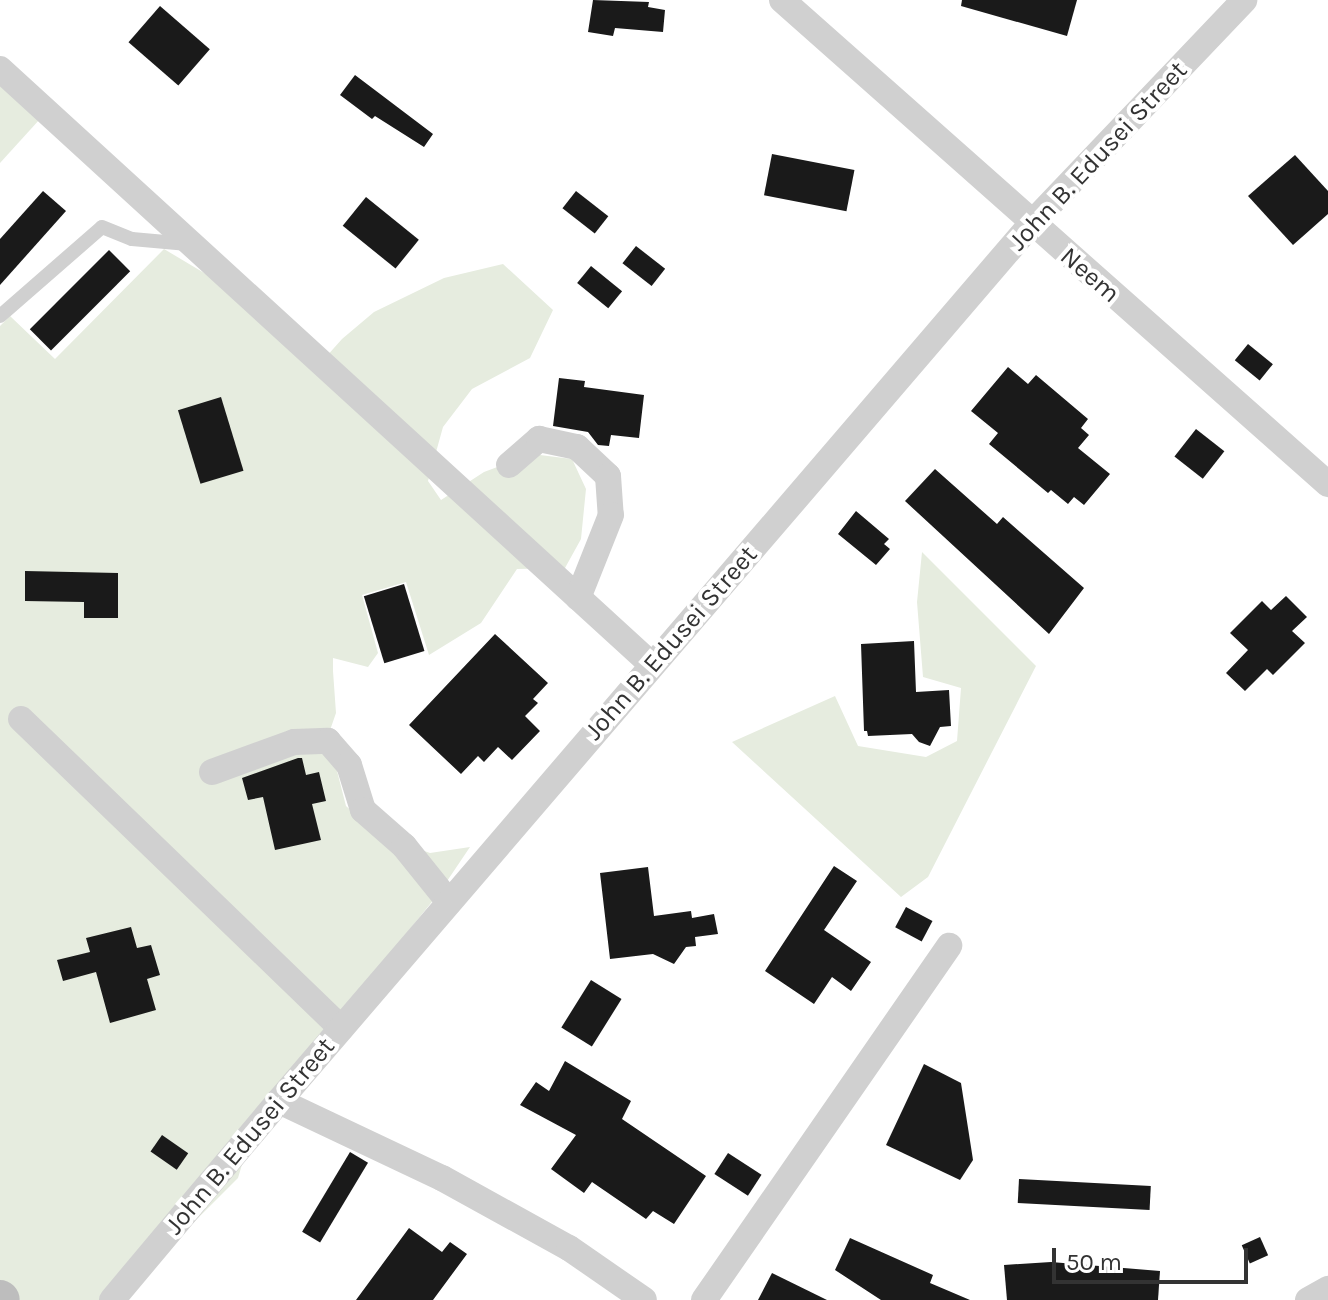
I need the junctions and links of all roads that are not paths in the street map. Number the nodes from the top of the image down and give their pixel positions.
1 (782, 0) edge
2 (1244, 0) edge
3 (0, 69) edge
4 (1032, 223) junction
5 (192, 245) junction
6 (0, 316) edge
7 (509, 465) dead end
8 (1328, 484) edge
9 (578, 598) junction
10 (652, 665) junction
11 (21, 719) dead end
12 (212, 772) dead end
13 (449, 902) junction
14 (949, 946) dead end
15 (341, 1028) junction
16 (279, 1101) junction
17 (1328, 1289) edge
18 (112, 1300) edge
19 (642, 1300) edge
20 (704, 1300) edge
21 (1308, 1300) edge

1 - 4 street, Neem
2 - 4 street, John B. Edusei Street
3 - 5 street
4 - 8 street, Neem
4 - 10 street, John B. Edusei Street
5 - 6 lane
5 - 9 street
7 - 9 street
9 - 10 street
10 - 13 street, John B. Edusei Street
11 - 15 street
12 - 13 street
13 - 15 street, John B. Edusei Street
14 - 20 street
15 - 16 street, John B. Edusei Street
16 - 18 street, John B. Edusei Street
16 - 19 street
17 - 21 street

